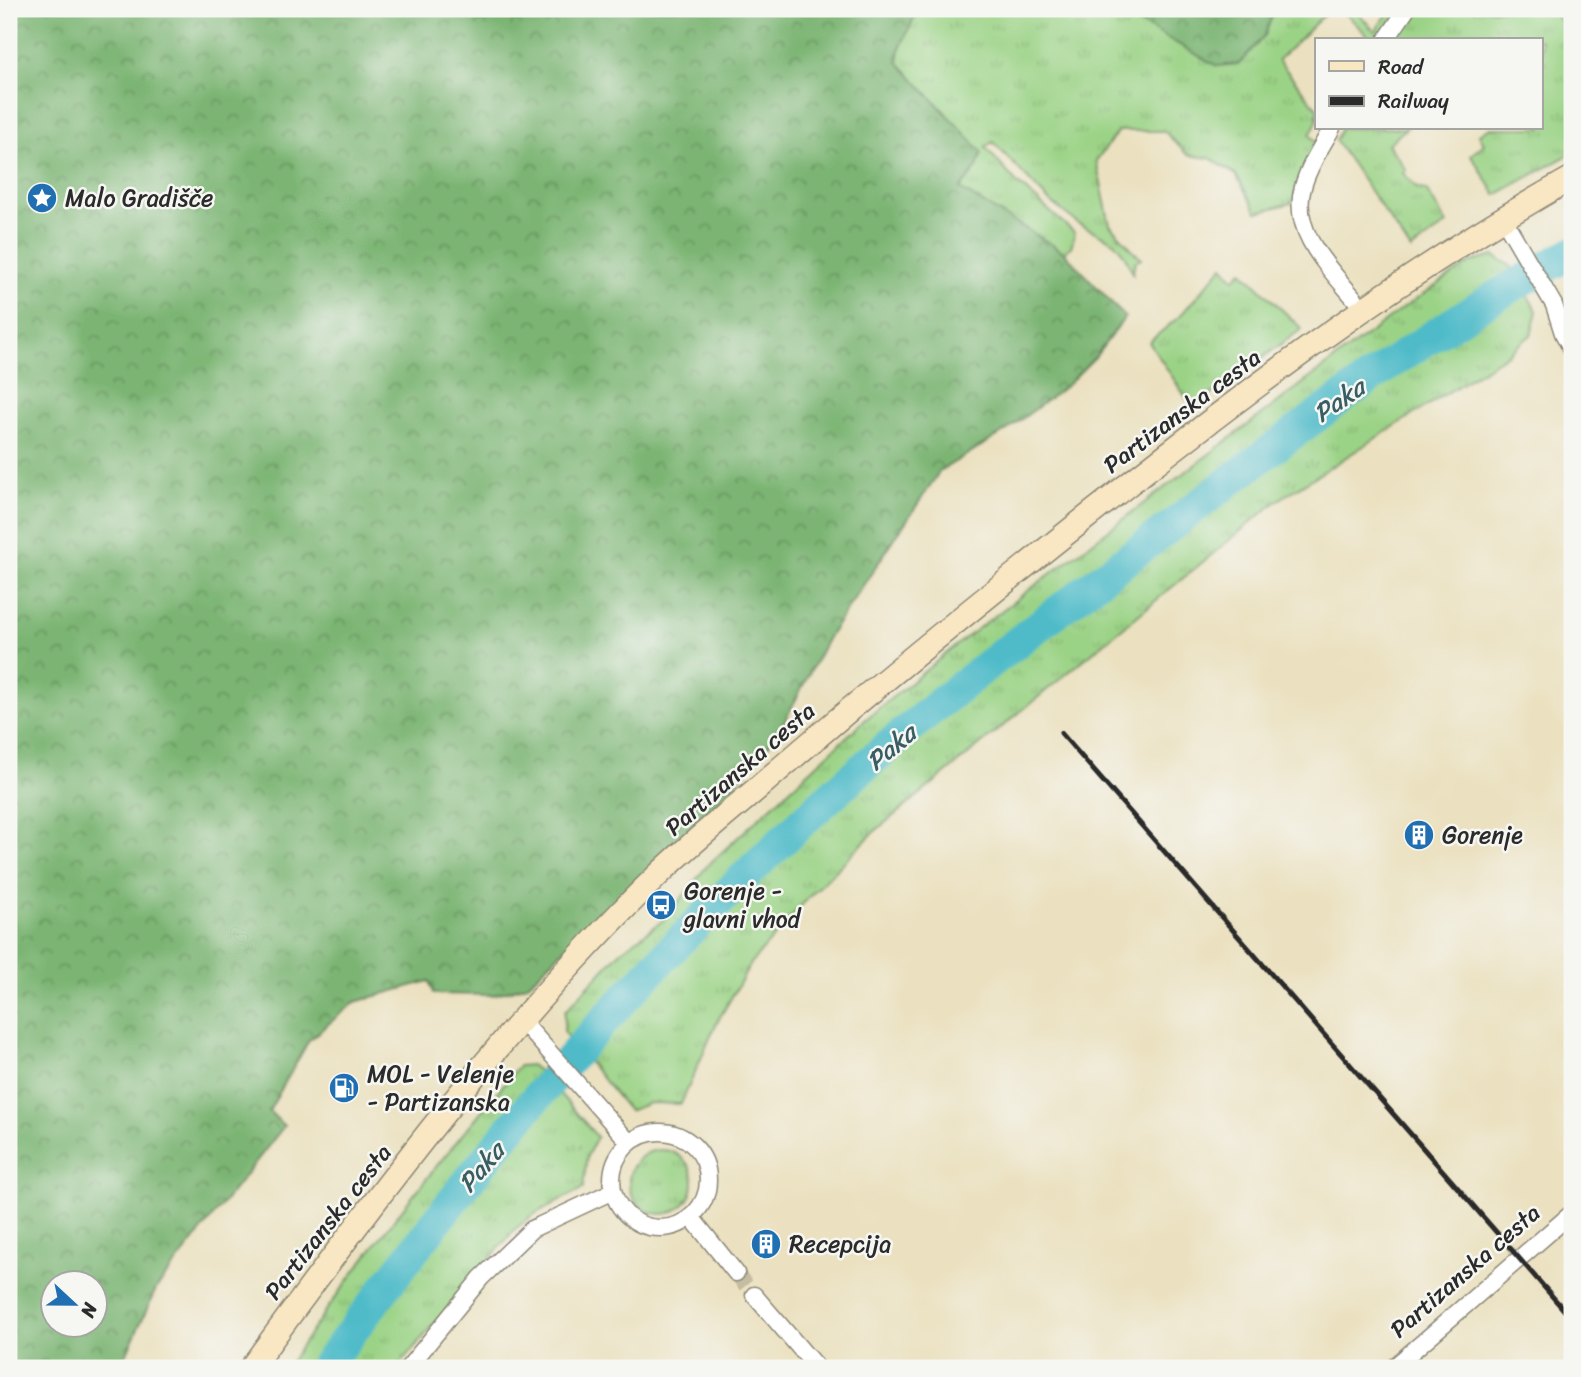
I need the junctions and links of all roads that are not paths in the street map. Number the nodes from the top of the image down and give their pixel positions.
1 (1406, 9) edge
2 (1387, 38) edge
3 (1331, 130) edge
4 (1572, 178) edge
5 (1503, 218) junction
6 (1363, 309) junction
7 (1572, 350) edge
8 (521, 1020) junction
9 (629, 1142) junction
10 (613, 1191) junction
11 (1572, 1213) edge
12 (691, 1217) junction
13 (736, 1273) tunnel mouth
14 (754, 1295) tunnel mouth
15 (251, 1368) edge
16 (408, 1368) edge
17 (817, 1368) edge
18 (1392, 1368) edge

1 - 2 street
3 - 6 street
4 - 5 main road, Partizanska cesta
5 - 6 main road, Partizanska cesta
5 - 7 street
6 - 8 main road, Partizanska cesta
8 - 9 street
8 - 15 main road, Partizanska cesta
9 - 10 street
9 - 12 street
10 - 12 street
10 - 16 street
11 - 18 street, Partizanska cesta
12 - 13 street
14 - 17 street

